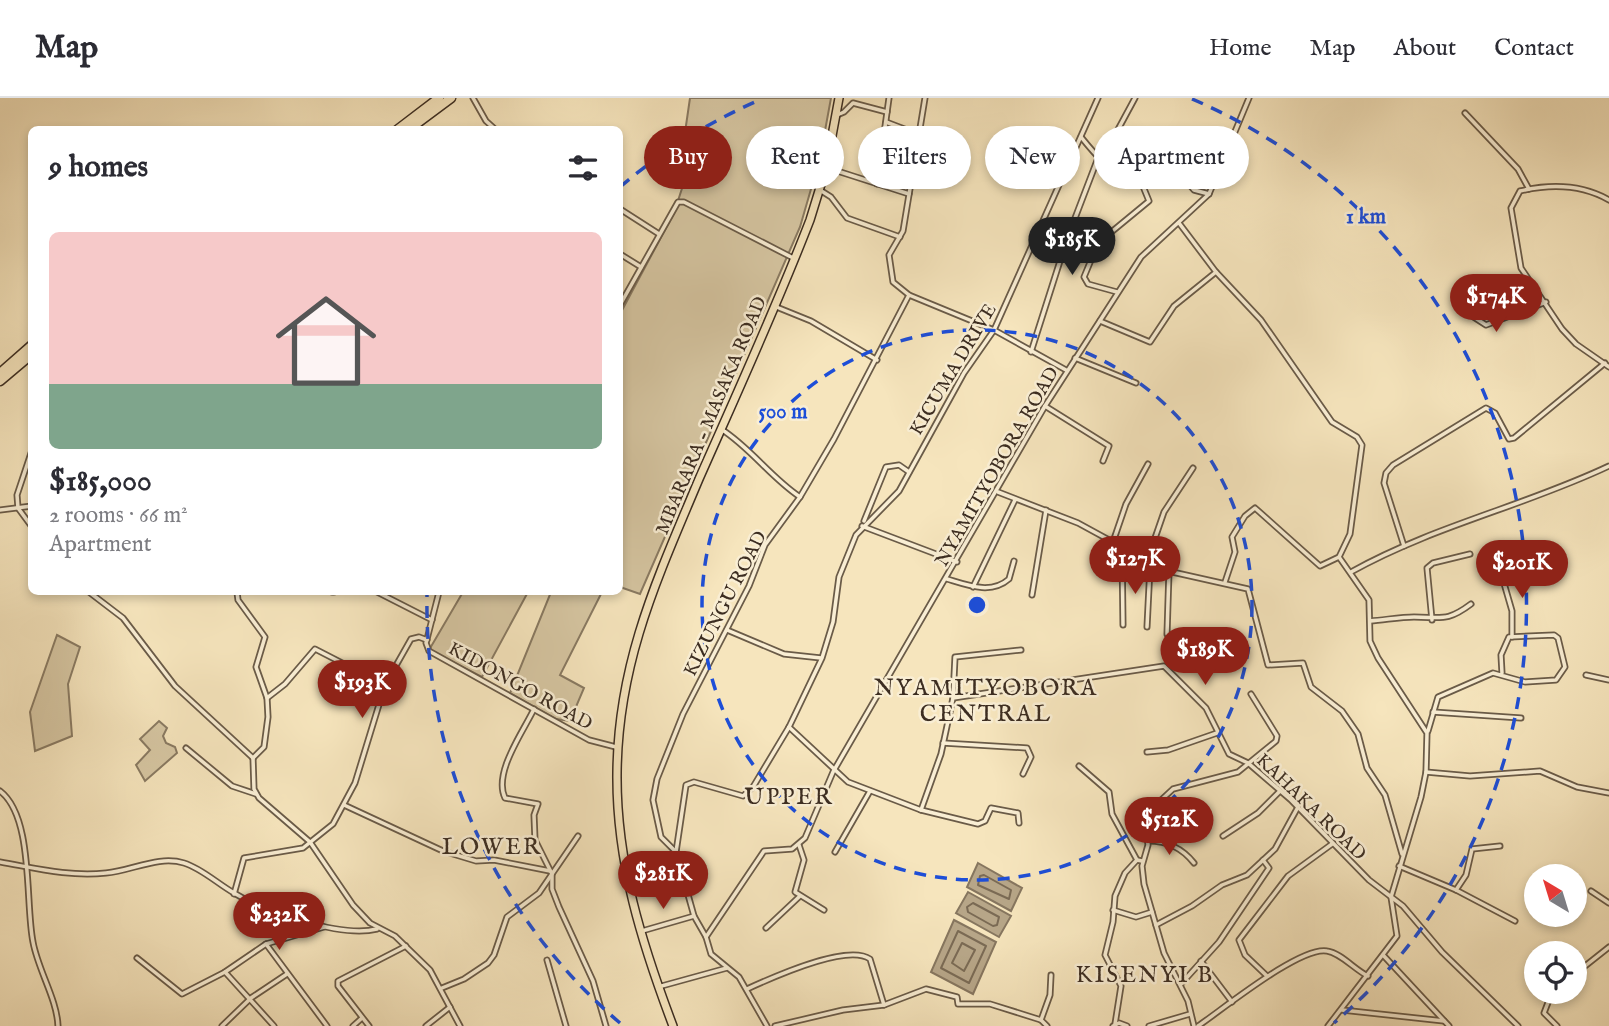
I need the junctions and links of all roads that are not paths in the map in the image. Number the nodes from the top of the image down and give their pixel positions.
1 (439, 98) edge
2 (451, 98) edge
3 (473, 98) edge
4 (839, 98) edge
5 (889, 98) edge
6 (925, 98) edge
7 (1098, 98) edge
8 (1135, 98) edge
9 (1249, 98) edge
10 (887, 112) junction
11 (1465, 113) dead end
12 (836, 115) junction
13 (886, 122) junction
14 (402, 126) edge
15 (413, 126) edge
16 (492, 126) edge
17 (834, 126) edge
18 (885, 126) edge
19 (896, 126) edge
20 (920, 126) edge
21 (1119, 126) edge
22 (1080, 136) joint
23 (1094, 153) edge
24 (1094, 174) edge
25 (893, 189) edge
26 (910, 189) edge
27 (1057, 189) edge
28 (1144, 189) edge
29 (1193, 189) edge
30 (1528, 189) junction
31 (820, 190) joint
32 (909, 194) junction
33 (1209, 194) junction
34 (1609, 200) edge
35 (623, 211) edge
36 (1180, 223) junction
37 (660, 234) junction
38 (900, 237) junction
39 (623, 256) edge
40 (795, 259) junction
41 (641, 267) junction
42 (1216, 272) junction
43 (1117, 292) junction
44 (909, 295) junction
45 (623, 300) edge
46 (1462, 302) dead end
47 (1546, 302) junction
48 (774, 306) junction
49 (1100, 321) junction
50 (994, 330) junction
51 (28, 348) edge
52 (1031, 352) junction
53 (28, 357) edge
54 (1075, 358) junction
55 (877, 360) junction
56 (1607, 365) edge
57 (1067, 371) junction
58 (0, 373) edge
59 (0, 381) edge
60 (1136, 383) dead end
61 (1045, 406) junction
62 (721, 429) junction
63 (28, 460) edge
64 (1103, 461) dead end
65 (1148, 464) dead end
66 (1609, 466) edge
67 (1193, 468) dead end
68 (909, 472) junction
69 (998, 492) junction
70 (800, 497) junction
71 (1015, 500) junction
72 (28, 507) edge
73 (18, 508) junction
74 (0, 510) edge
75 (1045, 510) junction
76 (28, 522) edge
77 (862, 526) junction
78 (1113, 542) junction
79 (1404, 546) junction
80 (1122, 547) junction
81 (1470, 554) dead end
82 (1339, 557) junction
83 (1014, 561) dead end
84 (957, 562) junction
85 (1148, 566) junction
86 (1499, 566) dead end
87 (1169, 571) junction
88 (1351, 572) junction
89 (947, 579) junction
90 (1225, 582) junction
91 (973, 587) junction
92 (93, 595) edge
93 (237, 595) edge
94 (383, 595) edge
95 (438, 595) edge
96 (1032, 595) dead end
97 (1471, 604) dead end
98 (1432, 620) junction
99 (432, 621) junction
100 (1370, 621) junction
101 (1123, 625) dead end
102 (1147, 627) dead end
103 (727, 630) junction
104 (1167, 634) dead end
105 (1512, 637) junction
106 (426, 640) junction
107 (1021, 650) dead end
108 (822, 658) junction
109 (1502, 673) junction
110 (1586, 675) dead end
111 (1609, 680) edge
112 (385, 685) junction
113 (1251, 694) dead end
114 (267, 698) junction
115 (953, 698) junction
116 (534, 709) junction
117 (1433, 712) junction
118 (1521, 718) dead end
119 (789, 727) junction
120 (1217, 733) junction
121 (1427, 733) junction
122 (943, 743) junction
123 (618, 747) junction
124 (186, 748) dead end
125 (1147, 752) dead end
126 (253, 758) junction
127 (1248, 763) junction
128 (1079, 766) dead end
129 (834, 772) junction
130 (1426, 772) junction
131 (1023, 774) dead end
132 (0, 791) edge
133 (870, 791) junction
134 (1280, 791) junction
135 (256, 793) junction
136 (1609, 793) edge
137 (344, 805) junction
138 (1298, 807) junction
139 (921, 810) junction
140 (1019, 823) dead end
141 (578, 836) dead end
142 (1223, 836) dead end
143 (1148, 841) junction
144 (310, 842) junction
145 (1332, 844) junction
146 (799, 845) junction
147 (1500, 846) dead end
148 (676, 852) junction
149 (835, 852) dead end
150 (1402, 854) junction
151 (1137, 860) junction
152 (1263, 860) junction
153 (1143, 861) junction
154 (0, 862) edge
155 (1195, 863) dead end
156 (1399, 866) junction
157 (29, 869) junction
158 (552, 873) junction
159 (1456, 890) junction
160 (1591, 891) dead end
161 (234, 894) junction
162 (800, 896) junction
163 (1391, 897) junction
164 (1609, 904) edge
165 (824, 910) dead end
166 (1113, 910) junction
167 (1152, 912) junction
168 (694, 916) junction
169 (1515, 921) dead end
170 (328, 925) junction
171 (1157, 925) junction
172 (766, 928) dead end
173 (377, 929) junction
174 (639, 933) junction
175 (706, 937) junction
176 (266, 944) junction
177 (407, 946) junction
178 (1609, 947) edge
179 (1382, 955) junction
180 (137, 958) dead end
181 (547, 960) dead end
182 (1201, 961) junction
183 (1587, 964) edge
184 (727, 968) junction
185 (225, 972) junction
186 (287, 974) junction
187 (1051, 975) dead end
188 (1267, 976) junction
189 (1368, 976) junction
190 (1181, 984) junction
191 (658, 987) junction
192 (442, 988) junction
193 (747, 989) junction
194 (251, 998) junction
195 (1232, 1002) junction
196 (1547, 1004) edge
197 (884, 1005) junction
198 (450, 1007) junction
199 (1342, 1010) junction
200 (1191, 1014) junction
201 (362, 1018) junction
202 (1041, 1020) junction
203 (1444, 1021) junction
204 (1114, 1025) edge
205 (58, 1026) edge
206 (222, 1026) edge
207 (274, 1026) edge
208 (327, 1026) edge
209 (353, 1026) edge
210 (369, 1026) edge
211 (426, 1026) edge
212 (460, 1026) edge
213 (566, 1026) edge
214 (606, 1026) edge
215 (673, 1026) edge
216 (767, 1026) edge
217 (775, 1026) edge
218 (1047, 1026) edge
219 (1127, 1026) edge
220 (1149, 1026) edge
221 (1196, 1026) edge
222 (1328, 1026) edge
223 (1450, 1026) edge
224 (1518, 1026) edge
225 (1557, 1026) edge

1 - 14 highway
2 - 15 highway
3 - 16 street
4 - 12 main road, MBARARA - MASAKA ROAD
5 - 10 street
6 - 20 street
7 - 22 street, KICUMA DRIVE
8 - 21 street
9 - 33 street
10 - 12 street
10 - 13 street
11 - 30 street
12 - 17 main road, MBARARA - MASAKA ROAD
13 - 18 street
13 - 19 street
22 - 23 street
24 - 52 street
25 - 32 street
26 - 32 street
27 - 50 street, KICUMA DRIVE
28 - 43 street
29 - 33 street
30 - 34 street
30 - 47 street
31 - 38 street
31 - 40 main road, MBARARA - MASAKA ROAD
32 - 38 street
33 - 36 street, NYAMITYOBORA ROAD
35 - 37 street
36 - 42 street
36 - 43 street, NYAMITYOBORA ROAD
37 - 40 street
37 - 41 street
38 - 44 street
39 - 41 street
40 - 48 main road, MBARARA - MASAKA ROAD
41 - 45 street
42 - 49 street
42 - 82 street
43 - 49 street, NYAMITYOBORA ROAD
44 - 50 street
44 - 55 street, KIZUNGU ROAD
46 - 47 street
47 - 56 street
48 - 55 street
48 - 62 main road, MBARARA - MASAKA ROAD
49 - 54 street, NYAMITYOBORA ROAD
50 - 52 street
50 - 68 street, KICUMA DRIVE
51 - 58 highway
52 - 57 street
53 - 59 highway
54 - 57 street, NYAMITYOBORA ROAD
54 - 60 street
55 - 70 street, KIZUNGU ROAD
56 - 79 street
57 - 61 street, NYAMITYOBORA ROAD
61 - 64 street
61 - 69 street, NYAMITYOBORA ROAD
62 - 70 street
62 - 123 main road, MBARARA - MASAKA ROAD
63 - 73 street
65 - 78 street
66 - 79 street
67 - 85 street
68 - 77 street, KICUMA DRIVE
68 - 77 street
69 - 71 street
69 - 84 street, NYAMITYOBORA ROAD
70 - 103 street, KIZUNGU ROAD
71 - 75 street
71 - 91 street
72 - 73 street
73 - 74 street
73 - 76 street
75 - 78 street
75 - 96 street
77 - 84 street
77 - 108 street
78 - 80 street
79 - 88 street
80 - 85 street
80 - 101 street
81 - 98 street
82 - 88 street
82 - 90 street
83 - 91 street
84 - 89 street, NYAMITYOBORA ROAD
85 - 87 street
85 - 102 street
86 - 105 street
87 - 90 street
87 - 104 street
88 - 100 street
89 - 91 street
89 - 129 street, NYAMITYOBORA ROAD
90 - 150 street
92 - 126 street
93 - 114 street
94 - 99 street
95 - 99 street, KIDONGO ROAD
97 - 98 street
98 - 100 street
99 - 106 street, KIDONGO ROAD
100 - 121 street
103 - 108 street
103 - 148 street, KIZUNGU ROAD
105 - 109 street
105 - 109 street
106 - 112 street
106 - 116 street, KIDONGO ROAD
107 - 115 street
108 - 119 street
109 - 117 street
110 - 111 street
112 - 114 street
112 - 137 street
113 - 127 street
114 - 126 street
115 - 120 street, KAHAKA ROAD
115 - 122 street
116 - 123 street, KIDONGO ROAD
116 - 158 street
117 - 118 street
117 - 121 street
119 - 129 street
119 - 148 street
120 - 125 street
120 - 127 street, KAHAKA ROAD
121 - 130 street
122 - 131 street
122 - 139 street
123 - 174 main road, MBARARA - MASAKA ROAD
124 - 135 street
126 - 135 street
127 - 134 street, KAHAKA ROAD
127 - 143 street
128 - 151 street
129 - 133 street
129 - 146 street, NYAMITYOBORA ROAD
130 - 136 street
130 - 150 street
132 - 157 street
133 - 139 street
133 - 149 street
134 - 138 street, KAHAKA ROAD
134 - 142 street
135 - 144 street
137 - 144 street
137 - 158 street
138 - 145 street, KAHAKA ROAD
138 - 152 street
139 - 140 street
141 - 158 street
143 - 153 street
143 - 155 street
144 - 161 street
144 - 173 street
145 - 163 street, KAHAKA ROAD
145 - 188 street
146 - 162 street
146 - 175 street
147 - 159 street
148 - 168 street, KIZUNGU ROAD
150 - 156 street
151 - 153 street
151 - 166 street
152 - 171 street
152 - 182 street
153 - 167 street
154 - 157 street
156 - 159 street
156 - 163 street
157 - 161 street
157 - 205 street
158 - 192 street
158 - 214 street
159 - 169 street
160 - 164 street
161 - 170 street
162 - 165 street
162 - 172 street
163 - 179 street
163 - 224 street, KAHAKA ROAD
166 - 167 street
166 - 204 street
167 - 171 street
168 - 174 street
168 - 175 street, KIZUNGU ROAD
170 - 173 street
170 - 176 street
171 - 190 street
173 - 177 street
174 - 191 main road, MBARARA - MASAKA ROAD
175 - 184 street, KIZUNGU ROAD
176 - 185 street
176 - 186 street
177 - 192 street
177 - 201 street
178 - 183 street
179 - 189 street
179 - 203 street
180 - 185 street
181 - 213 street
182 - 190 street
182 - 195 street
184 - 191 street
184 - 193 street, KIZUNGU ROAD
185 - 194 street
186 - 194 street
186 - 208 street
187 - 202 street
188 - 189 street
188 - 195 street
189 - 199 street
190 - 200 street
191 - 215 main road, MBARARA - MASAKA ROAD
192 - 198 street
193 - 197 street
193 - 216 street, KIZUNGU ROAD
194 - 206 street
194 - 207 street
195 - 221 street
196 - 225 street
197 - 202 street
197 - 217 street
198 - 211 street
198 - 212 street
199 - 203 street
199 - 222 street
200 - 220 street
200 - 221 street
201 - 209 street
201 - 210 street
202 - 218 street
203 - 223 street
204 - 219 street

